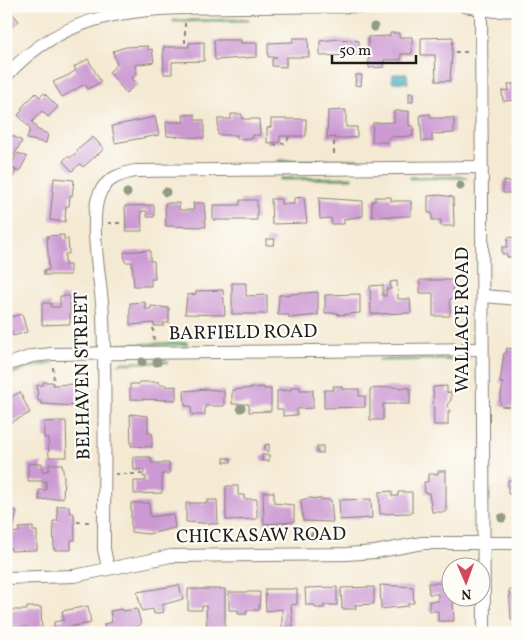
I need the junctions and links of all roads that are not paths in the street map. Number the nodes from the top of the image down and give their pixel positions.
1 (312, 6) edge
2 (385, 6) edge
3 (465, 6) edge
4 (143, 8) edge
5 (481, 8) edge
6 (518, 10) edge
7 (6, 76) edge
8 (481, 167) junction
9 (483, 296) junction
10 (518, 299) edge
11 (482, 349) junction
12 (104, 353) junction
13 (6, 364) edge
14 (482, 542) junction
15 (518, 543) edge
16 (108, 568) junction
17 (6, 578) edge
18 (484, 633) edge

1 - 2 street
1 - 4 street
3 - 5 street
4 - 7 street
5 - 6 street
5 - 8 street, WALLACE ROAD
8 - 9 street, WALLACE ROAD
8 - 12 street, BELHAVEN STREET
9 - 10 street
9 - 11 street, WALLACE ROAD
11 - 12 street, BARFIELD ROAD
11 - 14 street, WALLACE ROAD
12 - 13 street, BARFIELD ROAD
12 - 16 street, BELHAVEN STREET
14 - 15 street, CHICKASAW ROAD
14 - 16 street, CHICKASAW ROAD
14 - 18 street, WALLACE ROAD
16 - 17 street, CHICKASAW ROAD

